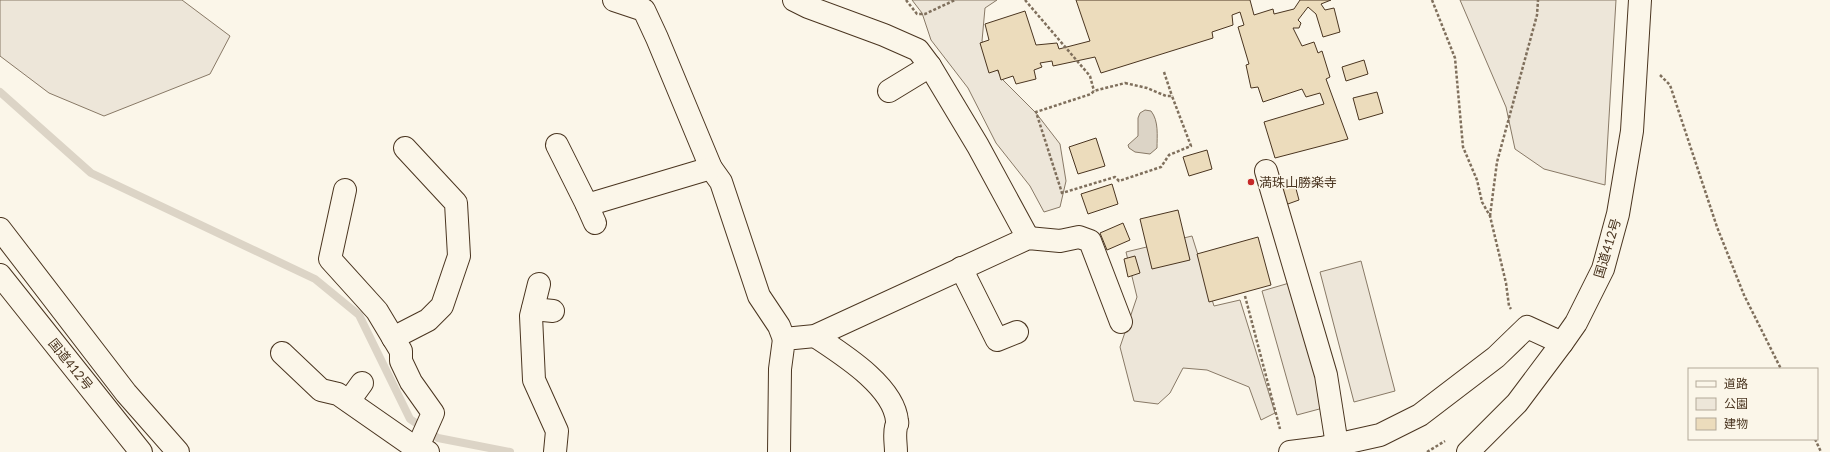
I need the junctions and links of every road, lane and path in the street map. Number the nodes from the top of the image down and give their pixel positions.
1 (614, 0) edge
2 (794, 0) edge
3 (906, 0) edge
4 (955, 0) edge
5 (1025, 0) edge
6 (1432, 0) edge
7 (1538, 0) edge
8 (1640, 0) edge
9 (642, 5) edge
10 (930, 66) junction
11 (1636, 70) junction
12 (1164, 72) dead end
13 (889, 91) dead end
14 (1094, 91) junction
15 (1172, 96) junction
16 (557, 145) dead end
17 (405, 148) dead end
18 (711, 168) junction
19 (1266, 172) dead end
20 (345, 190) dead end
21 (1490, 216) junction
22 (0, 229) edge
23 (1028, 238) junction
24 (961, 268) junction
25 (0, 275) edge
26 (539, 284) dead end
27 (1245, 296) dead end
28 (1121, 322) dead end
29 (1527, 327) junction
30 (1017, 332) dead end
31 (815, 336) junction
32 (393, 338) junction
33 (784, 339) junction
34 (1562, 343) junction
35 (282, 352) dead end
36 (1780, 368) edge
37 (362, 383) dead end
38 (349, 401) junction
39 (1278, 421) dead end
40 (1449, 438) dead end
41 (1815, 440) edge
42 (1327, 448) edge
43 (421, 449) edge
44 (141, 452) edge
45 (178, 452) edge
46 (555, 452) edge
47 (779, 452) edge
48 (896, 452) edge
49 (1290, 452) edge
50 (1427, 452) edge
51 (1468, 452) edge
52 (1821, 452) edge

1 - 9 main road
2 - 10 main road
3 - 4 path
5 - 14 path
6 - 21 path
7 - 21 path
8 - 11 main road, 国道412号
9 - 18 main road
10 - 13 main road
10 - 23 main road
11 - 34 main road, 国道412号
11 - 36 path
12 - 15 path
14 - 15 path
14 - 15 path
16 - 18 main road
17 - 32 main road
18 - 33 main road
19 - 42 main road
20 - 32 main road
21 - 29 path
22 - 45 main road
23 - 24 main road
23 - 28 main road
24 - 30 main road
24 - 31 main road
25 - 44 main road, 国道412号
26 - 46 main road
27 - 39 path
29 - 34 main road
29 - 42 main road
31 - 33 main road
31 - 48 main road
32 - 43 main road
33 - 47 main road
34 - 51 main road, 国道412号
35 - 38 main road
37 - 38 main road
38 - 43 main road
40 - 50 path
41 - 52 path
42 - 49 main road

